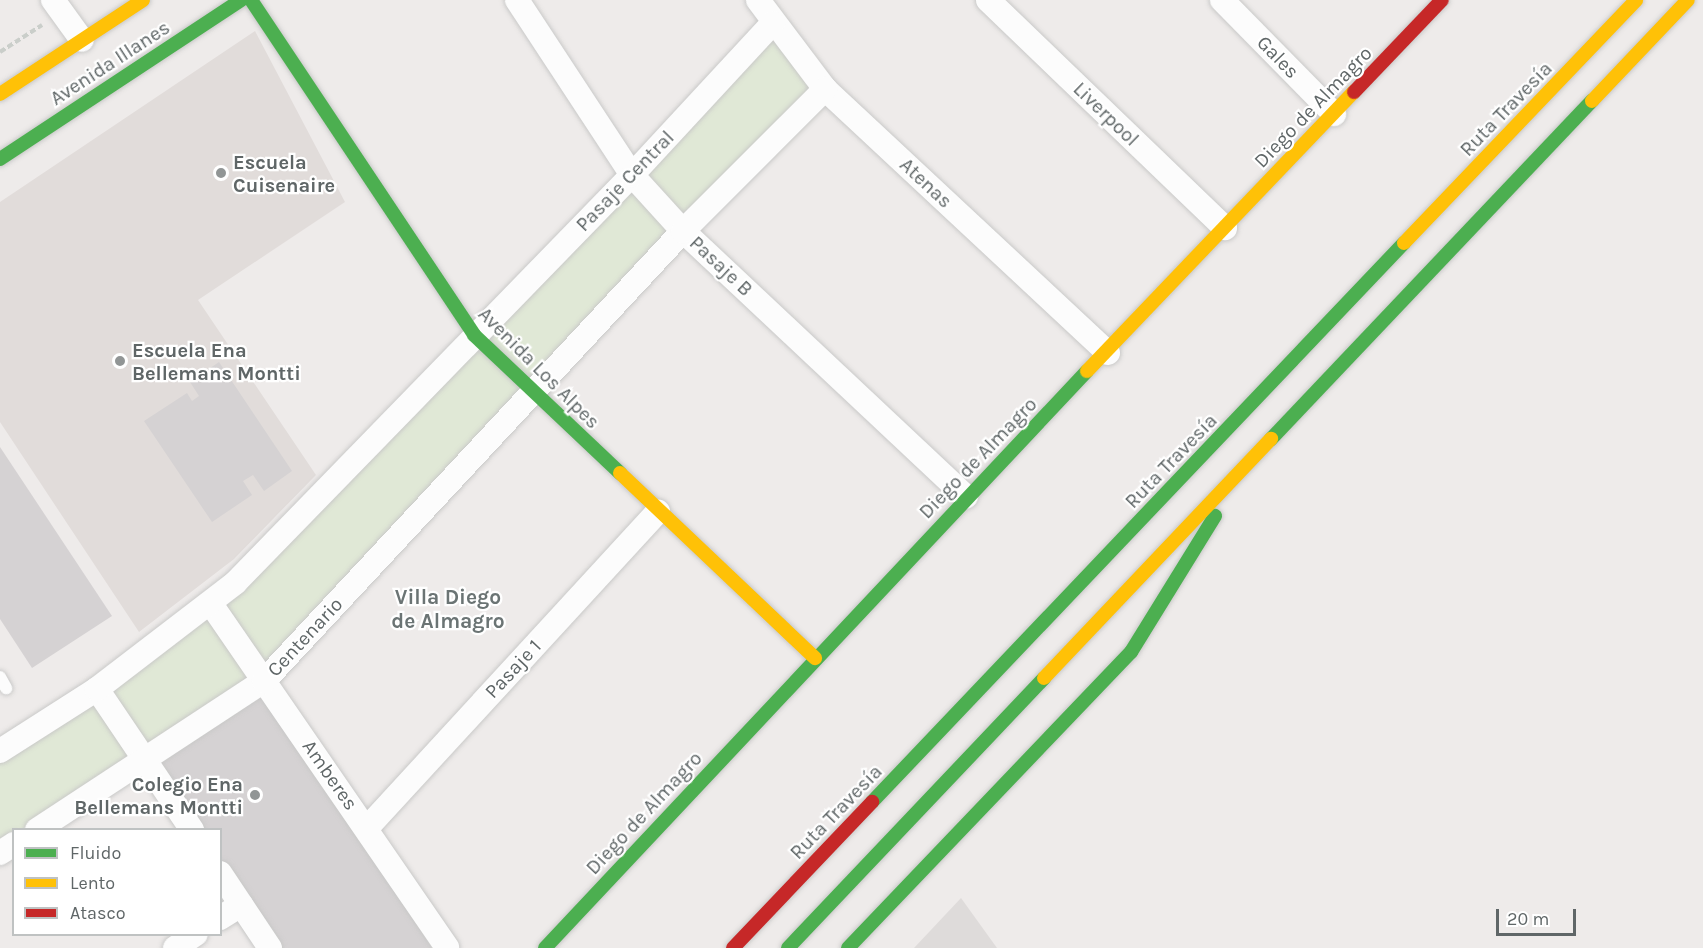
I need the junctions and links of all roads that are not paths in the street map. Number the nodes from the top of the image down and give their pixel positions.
1 (53, 0) edge
2 (143, 0) edge
3 (241, 0) edge
4 (251, 0) edge
5 (517, 0) edge
6 (758, 0) edge
7 (988, 0) edge
8 (1222, 0) edge
9 (1442, 0) edge
10 (1636, 0) edge
11 (1688, 0) edge
12 (773, 23) junction
13 (82, 40) junction
14 (825, 88) junction
15 (0, 94) edge
16 (1334, 114) junction
17 (0, 159) edge
18 (632, 175) junction
19 (1225, 228) junction
20 (683, 231) junction
21 (474, 335) junction
22 (1108, 353) junction
23 (531, 393) junction
24 (1243, 468) junction
25 (966, 497) junction
26 (658, 511) junction
27 (211, 604) junction
28 (815, 658) junction
29 (264, 681) junction
30 (97, 689) junction
31 (0, 751) edge
32 (146, 759) junction
33 (40, 828) edge
34 (191, 828) edge
35 (367, 828) junction
36 (222, 876) edge
37 (241, 905) junction
38 (222, 917) edge
39 (193, 936) edge
40 (175, 948) edge
41 (270, 948) edge
42 (447, 948) edge
43 (545, 948) edge
44 (733, 948) edge
45 (788, 948) edge
46 (848, 948) edge

1 - 13 street
2 - 13 main road, Avenida Illanes
3 - 17 main road, Avenida Illanes
4 - 21 main road, Avenida Los Alpes
5 - 18 street, Pasaje B
6 - 12 street, Atenas
7 - 19 street, Liverpool
8 - 16 street, Gales
9 - 16 main road, Diego de Almagro
10 - 44 main road, Ruta Travesía
11 - 24 main road
12 - 14 street, Atenas
12 - 18 street, Pasaje Central
13 - 15 main road, Avenida Illanes
14 - 20 street
14 - 22 street, Atenas
16 - 19 main road, Diego de Almagro
18 - 20 street, Pasaje B
18 - 21 street, Pasaje Central
19 - 22 main road, Diego de Almagro
20 - 23 street
20 - 25 street, Pasaje B
21 - 23 main road, Avenida Los Alpes
21 - 27 street
22 - 25 main road, Diego de Almagro
23 - 26 main road, Avenida Los Alpes
23 - 29 street, Centenario
24 - 45 main road
24 - 46 main road
25 - 28 main road, Diego de Almagro
26 - 28 main road, Avenida Los Alpes
26 - 35 street, Pasaje 1
27 - 29 street, Amberes
27 - 30 street
28 - 43 main road, Diego de Almagro
29 - 32 street, Centenario
29 - 35 street, Amberes
30 - 31 street
30 - 32 street
32 - 33 street, Centenario
32 - 34 street
35 - 42 street, Amberes
36 - 37 street
37 - 38 street
37 - 41 street
39 - 40 street

